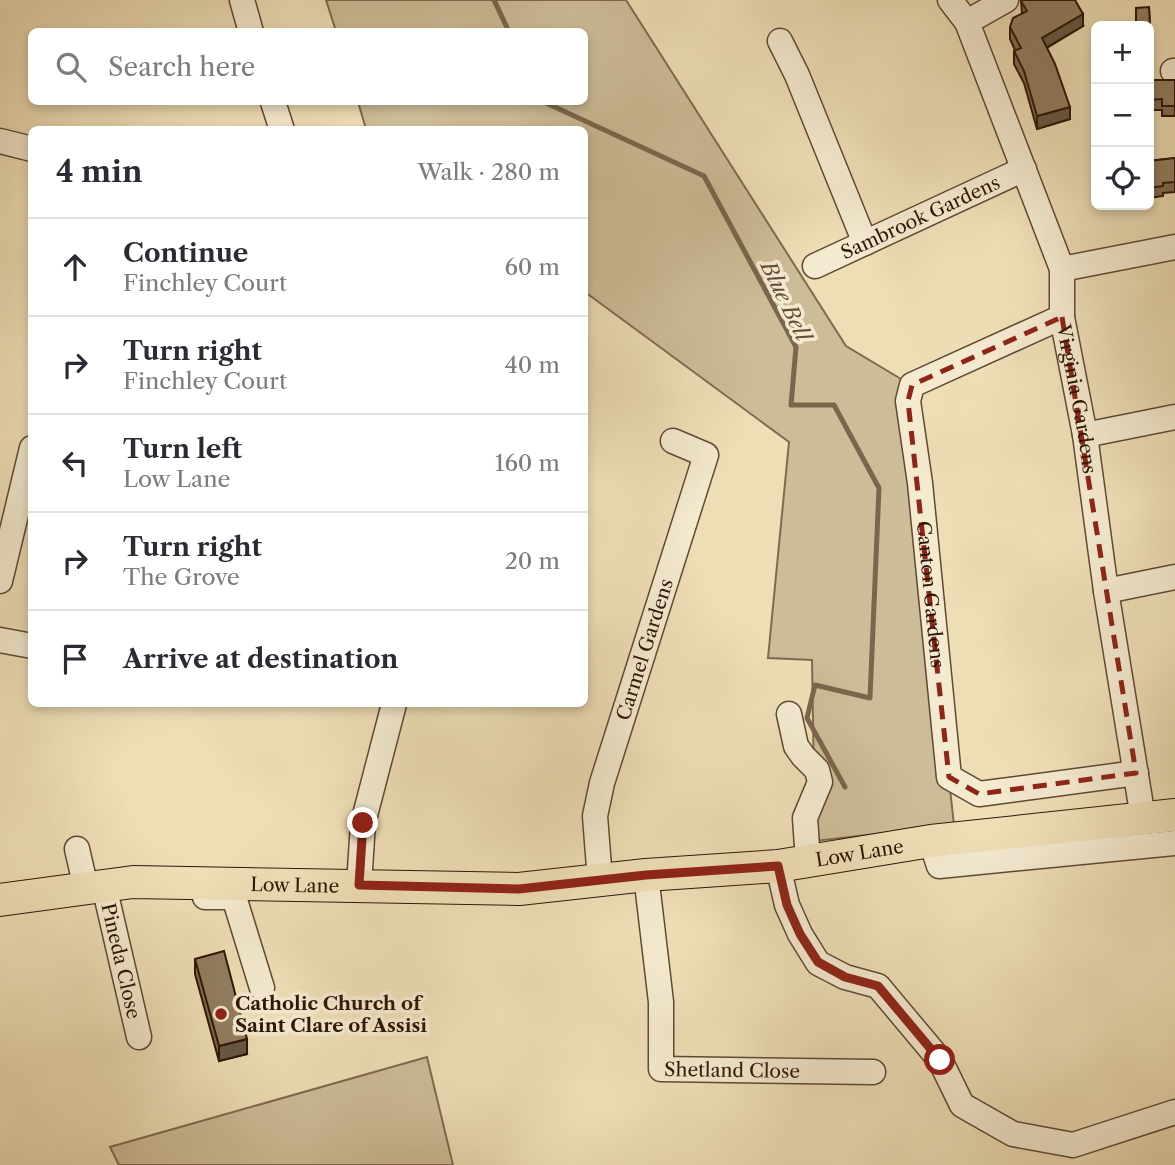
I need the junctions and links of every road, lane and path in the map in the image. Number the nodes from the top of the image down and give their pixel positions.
1 (242, 0) edge
2 (950, 0) edge
3 (1006, 0) edge
4 (967, 22) junction
5 (250, 28) edge
6 (780, 41) dead end
7 (274, 105) edge
8 (281, 126) edge
9 (0, 141) edge
10 (28, 148) edge
11 (1024, 169) junction
12 (865, 243) junction
13 (1175, 247) edge
14 (815, 266) dead end
15 (1062, 269) junction
16 (1062, 317) junction
17 (1175, 417) edge
18 (1085, 435) junction
19 (673, 441) dead end
20 (28, 465) edge
21 (1175, 577) edge
22 (0, 581) edge
23 (1107, 591) junction
24 (0, 640) edge
25 (28, 645) edge
26 (393, 707) edge
27 (789, 714) dead end
28 (1136, 773) junction
29 (1175, 815) edge
30 (1143, 818) junction
31 (931, 841) junction
32 (1175, 843) edge
33 (78, 849) dead end
34 (793, 864) junction
35 (646, 875) junction
36 (600, 880) junction
37 (203, 883) junction
38 (359, 885) junction
39 (95, 887) junction
40 (0, 900) edge
41 (262, 988) dead end
42 (139, 1037) dead end
43 (873, 1072) dead end
44 (1175, 1112) edge

1 - 5 street
2 - 4 street, Virginia Gardens
3 - 4 street
4 - 11 street, Virginia Gardens
6 - 12 street
7 - 8 street
9 - 10 street
11 - 12 street, Sambrook Gardens
11 - 15 street, Virginia Gardens
12 - 14 street, Sambrook Gardens
13 - 15 street
15 - 16 street, Virginia Gardens
16 - 18 street, Virginia Gardens
16 - 28 street, Canton Gardens
17 - 18 street
18 - 23 street, Virginia Gardens
19 - 36 street, Carmel Gardens
20 - 22 street
21 - 23 street
23 - 28 street, Virginia Gardens
24 - 25 street
26 - 38 street
27 - 34 street
28 - 30 street, Virginia Gardens
29 - 30 main road, Low Lane
30 - 31 main road, Low Lane
31 - 32 street
31 - 34 main road, Low Lane
33 - 39 street, Pineda Close
34 - 35 main road, Low Lane
34 - 44 street
35 - 36 main road, Low Lane
35 - 43 street, Shetland Close
36 - 38 main road, Low Lane
37 - 38 main road, Low Lane
37 - 39 main road, Low Lane
37 - 41 street
39 - 40 main road, Low Lane
39 - 42 street, Pineda Close

